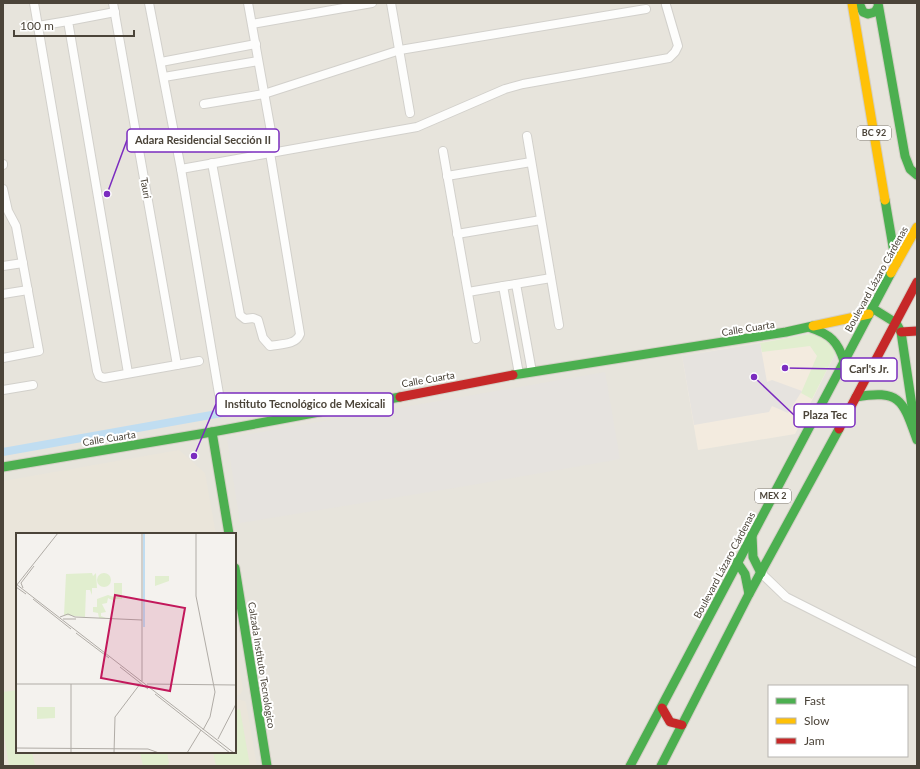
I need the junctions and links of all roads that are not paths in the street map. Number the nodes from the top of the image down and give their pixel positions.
1 (34, 3) edge
2 (113, 3) edge
3 (149, 3) edge
4 (248, 3) edge
5 (372, 3) edge
6 (391, 3) edge
7 (852, 3) edge
8 (860, 3) edge
9 (666, 5) dead end
10 (878, 5) edge
11 (646, 9) dead end
12 (115, 12) junction
13 (68, 21) junction
14 (252, 24) junction
15 (38, 26) junction
16 (256, 44) junction
17 (400, 50) junction
18 (258, 61) junction
19 (161, 62) junction
20 (164, 77) junction
21 (264, 94) junction
22 (204, 104) dead end
23 (410, 113) dead end
24 (527, 136) dead end
25 (272, 137) dead end
26 (443, 151) dead end
27 (270, 153) junction
28 (531, 162) junction
29 (212, 163) junction
30 (181, 169) junction
31 (917, 175) edge
32 (447, 176) junction
33 (3, 189) edge
34 (5, 211) edge
35 (541, 220) junction
36 (917, 227) edge
37 (457, 234) junction
38 (23, 263) junction
39 (896, 264) junction
40 (3, 266) edge
41 (551, 278) junction
42 (917, 282) edge
43 (516, 284) junction
44 (503, 286) junction
45 (28, 290) junction
46 (468, 292) junction
47 (3, 294) edge
48 (871, 311) junction
49 (559, 325) dead end
50 (898, 327) junction
51 (810, 328) junction
52 (917, 331) edge
53 (476, 339) dead end
54 (3, 358) edge
55 (199, 361) dead end
56 (844, 361) junction
57 (176, 365) junction
58 (532, 372) junction
59 (128, 373) junction
60 (518, 374) junction
61 (33, 385) dead end
62 (3, 390) edge
63 (219, 394) dead end
64 (856, 397) junction
65 (212, 432) junction
66 (917, 439) edge
67 (3, 467) edge
68 (229, 533) edge
69 (752, 535) junction
70 (737, 562) junction
71 (761, 573) junction
72 (236, 574) edge
73 (749, 594) junction
74 (917, 663) edge
75 (662, 708) junction
76 (682, 725) junction
77 (267, 766) edge
78 (630, 766) edge
79 (661, 766) edge

1 - 15 street
2 - 12 street, Tauri
3 - 19 street
4 - 14 street
5 - 14 street
6 - 17 street
7 - 39 main road, BC 92
8 - 10 main road
9 - 27 street
10 - 31 main road, BC 92
11 - 17 street
12 - 13 street
12 - 57 street, Tauri
13 - 15 street
13 - 59 street
14 - 16 street
15 - 59 street
16 - 18 street
16 - 19 street
17 - 21 street
17 - 23 street
18 - 20 street
18 - 21 street
19 - 20 street
20 - 30 street
21 - 22 street
21 - 25 street
24 - 28 street
26 - 32 street
27 - 29 street
27 - 29 street
28 - 32 street
28 - 35 street
29 - 30 street
30 - 63 street
32 - 37 street
33 - 34 street
34 - 38 street
35 - 37 street
35 - 41 street
36 - 39 main road, Boulevard Lázaro Cárdenas / MEX 2
37 - 46 street
38 - 40 street
38 - 45 street
39 - 48 main road, Boulevard Lázaro Cárdenas / MEX 2
41 - 43 street
41 - 49 street
42 - 50 main road, MEX 2
43 - 44 street
43 - 58 street
44 - 46 street
44 - 60 street
45 - 47 street
45 - 54 street
46 - 53 street
48 - 50 main road
48 - 51 main road, Calle Cuarta
48 - 56 main road, Boulevard Lázaro Cárdenas / MEX 2
50 - 52 main road
50 - 64 main road, MEX 2
50 - 66 main road
51 - 56 main road, Calle Cuarta
51 - 58 main road, Calle Cuarta
55 - 57 street
56 - 69 main road, Boulevard Lázaro Cárdenas / MEX 2
57 - 59 street
58 - 60 main road, Calle Cuarta
60 - 65 main road, Calle Cuarta
61 - 62 street
64 - 66 main road
64 - 71 main road, MEX 2
65 - 67 main road, Calle Cuarta
65 - 68 main road
69 - 70 main road, Boulevard Lázaro Cárdenas / MEX 2
69 - 71 main road
70 - 73 main road
70 - 75 main road, Boulevard Lázaro Cárdenas / MEX 2
71 - 73 main road, MEX 2
71 - 74 street
72 - 77 main road, Calzada Instituto Tecnológico
73 - 76 main road, MEX 2
75 - 76 main road
75 - 78 main road, Boulevard Lázaro Cárdenas / MEX 2
76 - 79 main road, MEX 2

